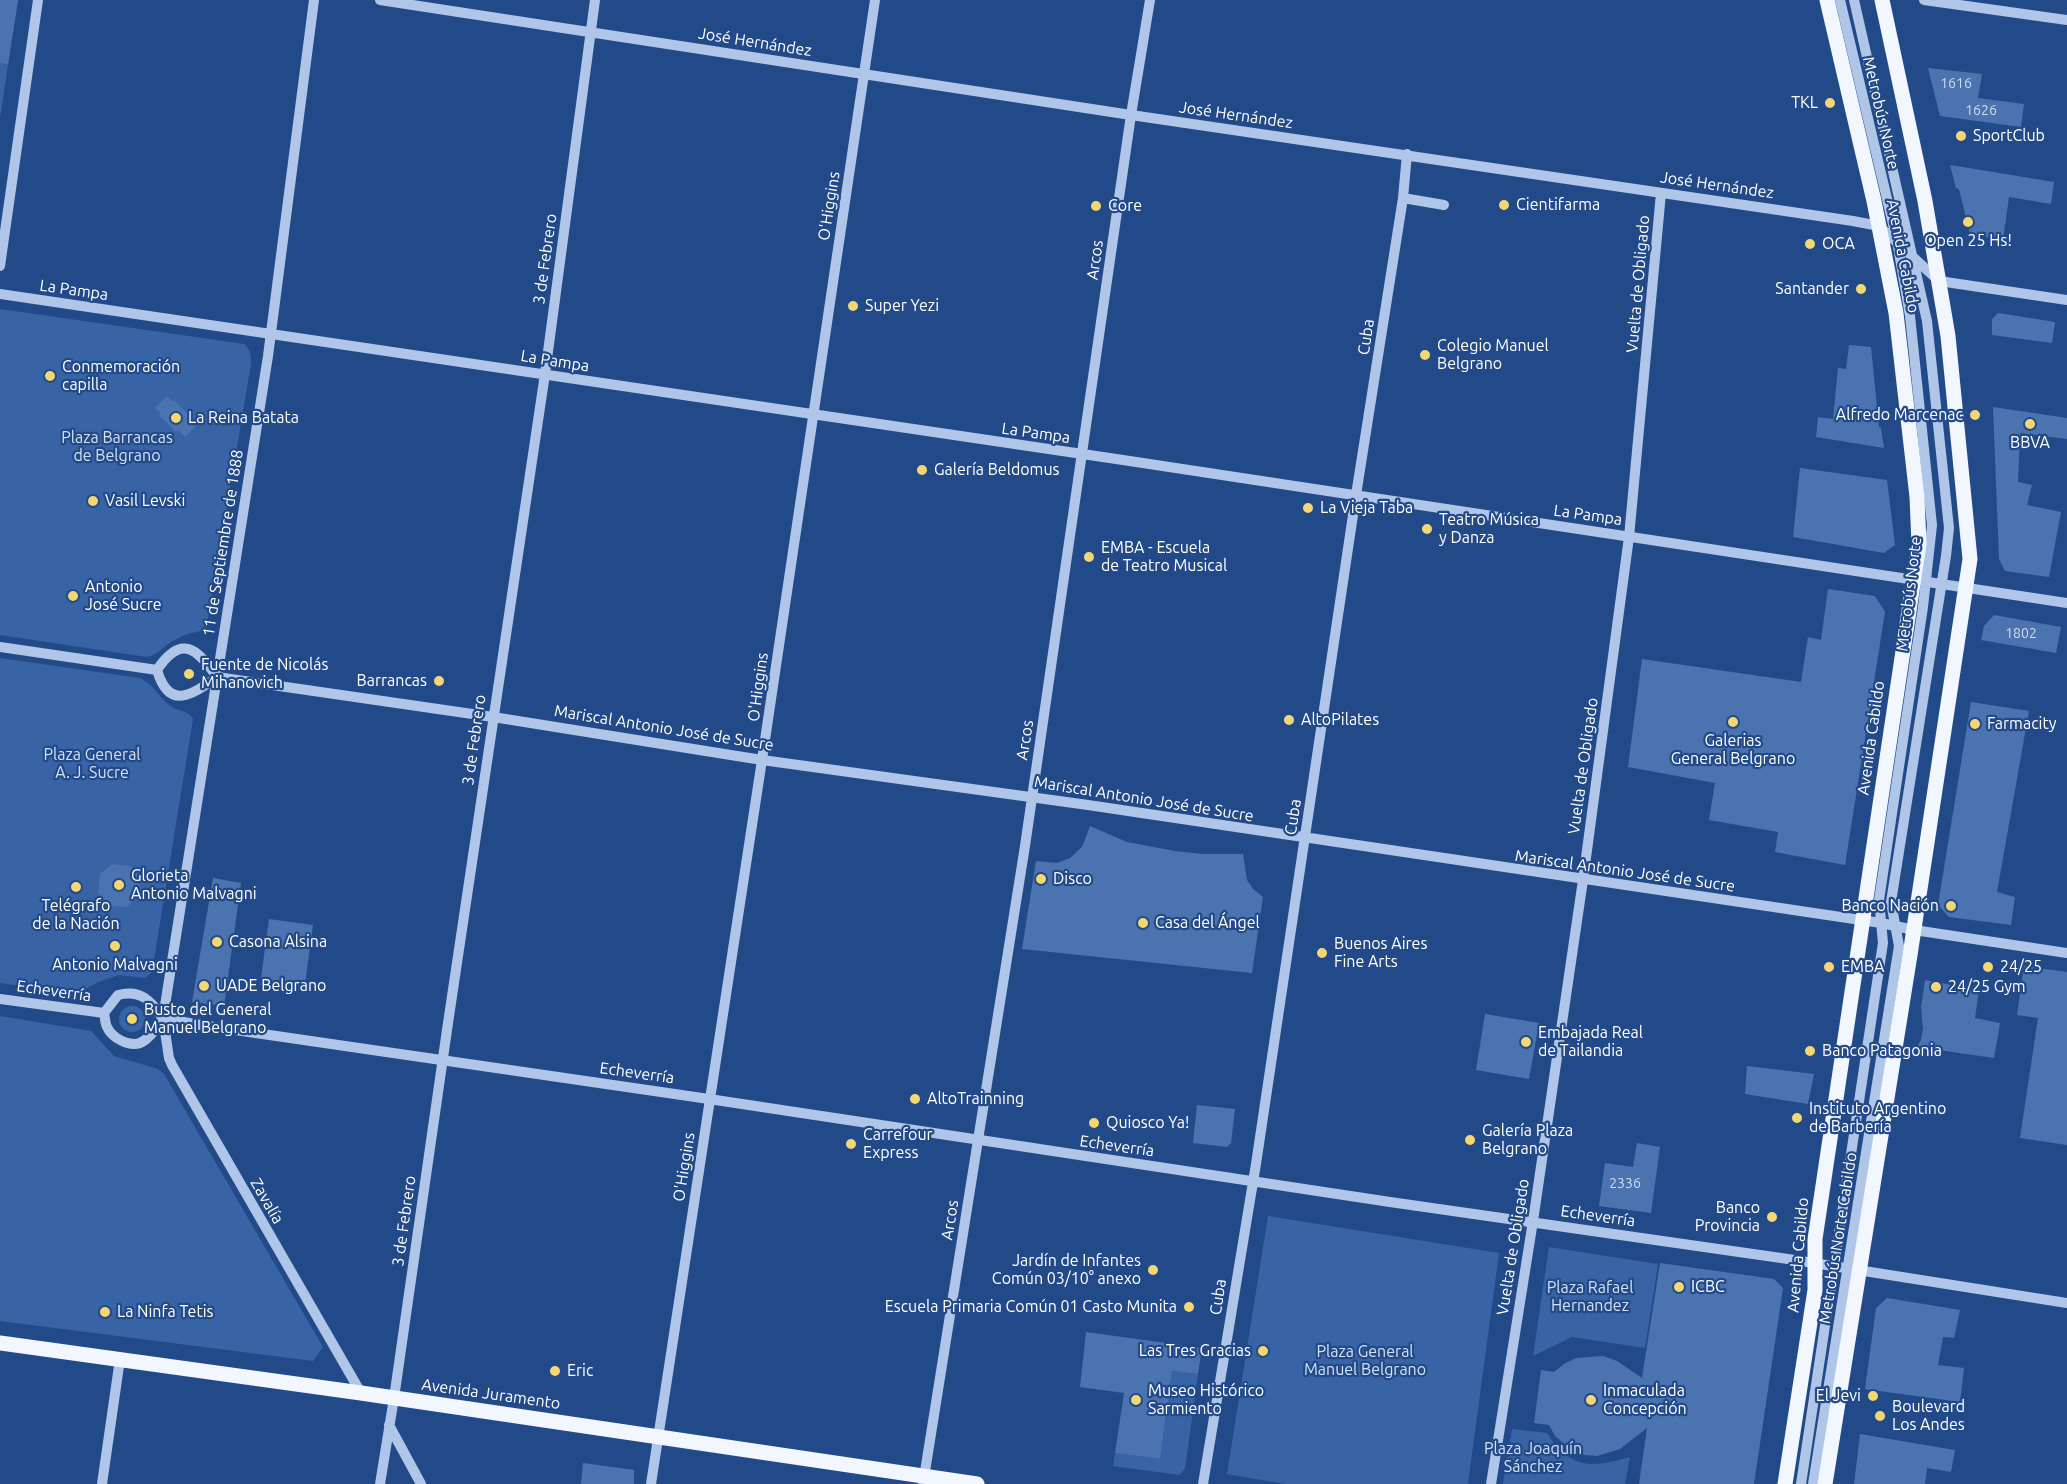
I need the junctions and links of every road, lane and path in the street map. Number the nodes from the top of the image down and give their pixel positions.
1 (38, 0) edge
2 (314, 0) edge
3 (380, 0) edge
4 (595, 0) edge
5 (875, 0) edge
6 (1150, 0) edge
7 (1827, 0) edge
8 (1840, 0) edge
9 (1854, 0) edge
10 (1882, 0) edge
11 (1924, 0) edge
12 (2067, 20) edge
13 (590, 32) junction
14 (864, 74) junction
15 (1131, 115) junction
16 (1407, 154) junction
17 (1661, 192) junction
18 (1403, 198) junction
19 (1444, 205) dead end
20 (1879, 226) junction
21 (1897, 241) junction
22 (1914, 256) junction
23 (0, 266) edge
24 (1939, 281) junction
25 (0, 294) edge
26 (2067, 300) edge
27 (270, 334) junction
28 (545, 374) junction
29 (812, 416) junction
30 (1083, 455) junction
31 (1356, 495) junction
32 (1629, 537) junction
33 (1920, 580) junction
34 (1941, 583) junction
35 (1965, 587) junction
36 (2067, 603) edge
37 (0, 647) edge
38 (157, 669) junction
39 (217, 677) junction
40 (493, 717) junction
41 (762, 760) junction
42 (1032, 797) junction
43 (1305, 838) junction
44 (1583, 880) junction
45 (1862, 921) junction
46 (1881, 923) junction
47 (1894, 927) junction
48 (1914, 930) junction
49 (2067, 953) edge
50 (0, 999) edge
51 (104, 1013) junction
52 (163, 1018) junction
53 (443, 1060) junction
54 (709, 1099) junction
55 (978, 1141) junction
56 (1253, 1181) junction
57 (1533, 1221) junction
58 (1815, 1263) junction
59 (1835, 1266) junction
60 (1854, 1269) junction
61 (1815, 1290) junction
62 (2067, 1303) edge
63 (0, 1343) edge
64 (120, 1359) junction
65 (361, 1393) junction
66 (394, 1398) junction
67 (389, 1425) junction
68 (657, 1437) junction
69 (923, 1480) edge
70 (102, 1484) edge
71 (380, 1484) edge
72 (421, 1484) edge
73 (651, 1484) edge
74 (977, 1484) edge
75 (1203, 1484) edge
76 (1491, 1484) edge
77 (1785, 1484) edge
78 (1801, 1484) edge
79 (1813, 1484) edge
80 (1825, 1484) edge

1 - 23 street
2 - 27 street, 11 de Septiembre de 1888
3 - 13 street, José Hernández
4 - 13 street, 3 de Febrero
5 - 14 street, O'Higgins
6 - 15 street, Arcos
7 - 20 main road, Avenida Cabildo
8 - 21 street, Metrobús Norte
9 - 22 street, Metrobús Norte
10 - 24 main road, Avenida Cabildo
11 - 12 street
13 - 14 street, José Hernández
13 - 28 street, 3 de Febrero
14 - 15 street, José Hernández
14 - 29 street, O'Higgins
15 - 16 street, José Hernández
15 - 30 street, Arcos
16 - 17 street, José Hernández
16 - 18 street, Cuba
17 - 20 street, José Hernández
17 - 32 street, Vuelta de Obligado
18 - 19 street
18 - 31 street, Cuba
20 - 21 street
20 - 33 main road, Avenida Cabildo
21 - 22 street
21 - 33 street, Metrobús Norte
22 - 24 street
22 - 34 street, Metrobús Norte
24 - 26 street
24 - 35 main road, Avenida Cabildo
25 - 27 street, La Pampa
27 - 28 street, La Pampa
27 - 39 street, 11 de Septiembre de 1888
28 - 29 street, La Pampa
28 - 40 street, 3 de Febrero
29 - 30 street, La Pampa
29 - 41 street, O'Higgins
30 - 31 street, La Pampa
30 - 42 street, Arcos
31 - 32 street, La Pampa
31 - 43 street, Cuba
32 - 33 street, La Pampa
32 - 44 street, Vuelta de Obligado
33 - 34 street, La Pampa
33 - 45 main road, Avenida Cabildo
33 - 46 street, Metrobús Norte
34 - 35 street, La Pampa
34 - 47 street, Metrobús Norte
35 - 36 street, La Pampa
35 - 48 main road, Avenida Cabildo
37 - 38 street
38 - 39 street
38 - 39 street
39 - 40 street, Mariscal Antonio José de Sucre
39 - 52 street, 11 de Septiembre de 1888
40 - 41 street, Mariscal Antonio José de Sucre
40 - 53 street, 3 de Febrero
41 - 42 street, Mariscal Antonio José de Sucre
41 - 54 street, O'Higgins
42 - 43 street, Mariscal Antonio José de Sucre
42 - 55 street, Arcos
43 - 44 street, Mariscal Antonio José de Sucre
43 - 56 street, Cuba
44 - 45 street, Mariscal Antonio José de Sucre
44 - 57 street, Vuelta de Obligado
45 - 46 street, Mariscal Antonio José de Sucre
45 - 58 main road, Avenida Cabildo
46 - 47 street, Mariscal Antonio José de Sucre
46 - 59 street, Metrobús Norte
47 - 48 street, Mariscal Antonio José de Sucre
47 - 60 street, Metrobús Norte Cabildo
48 - 49 street, Mariscal Antonio José de Sucre
48 - 60 main road, Avenida Cabildo
50 - 51 street, Echeverría
51 - 52 street, Echeverría
51 - 52 street, Echeverría
52 - 53 street, Echeverría
52 - 65 street, Zavalía
53 - 54 street, Echeverría
53 - 66 street, 3 de Febrero
54 - 55 street, Echeverría
54 - 68 street, O'Higgins
55 - 56 street, Echeverría
55 - 69 street, Arcos
56 - 57 street, Echeverría
56 - 75 street, Cuba
57 - 58 street, Echeverría
57 - 76 street, Vuelta de Obligado
58 - 59 street, Echeverría
58 - 61 main road, Avenida Cabildo
59 - 60 street, Echeverría
59 - 61 street, Metrobús Norte Cabildo
59 - 78 street, Metrobús Norte Cabildo
60 - 62 street, Echeverría
60 - 79 street, Metrobús Norte Cabildo
60 - 80 main road, Avenida Cabildo
61 - 77 main road, Avenida Cabildo
63 - 64 main road, Avenida Juramento
64 - 65 main road, Avenida Juramento
64 - 70 street
65 - 66 main road, Avenida Juramento
66 - 67 street, 3 de Febrero
66 - 68 main road, Avenida Juramento
67 - 71 street, 3 de Febrero
67 - 72 street
68 - 69 main road, Avenida Juramento
68 - 73 street, O'Higgins
69 - 74 main road, Avenida Juramento

